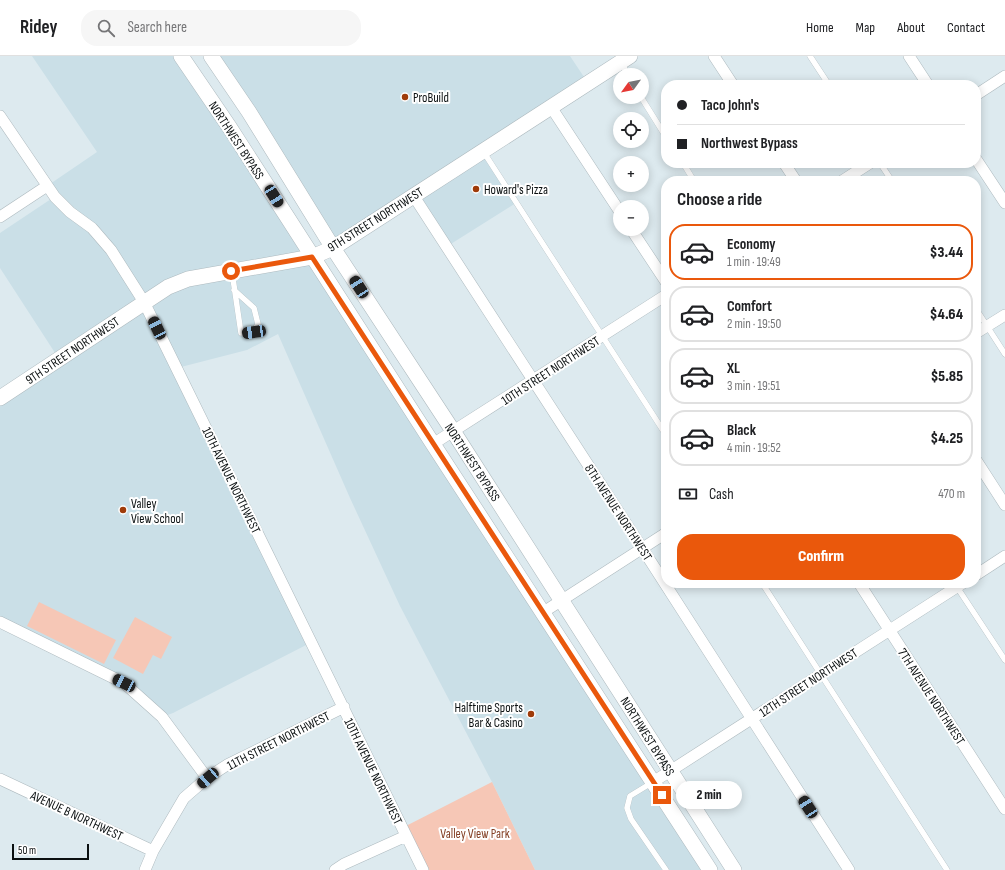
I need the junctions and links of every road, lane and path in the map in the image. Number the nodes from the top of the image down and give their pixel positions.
1 (181, 56) edge
2 (211, 56) edge
3 (714, 56) edge
4 (810, 56) edge
5 (909, 56) edge
6 (624, 62) edge
7 (1005, 76) edge
8 (730, 80) edge
9 (826, 80) edge
10 (925, 80) edge
11 (981, 92) edge
12 (645, 104) edge
13 (551, 107) junction
14 (0, 116) edge
15 (661, 129) edge
16 (483, 150) junction
17 (981, 167) edge
18 (862, 168) edge
19 (850, 176) edge
20 (47, 186) junction
21 (413, 195) junction
22 (613, 201) edge
23 (1005, 203) edge
24 (0, 217) edge
25 (636, 236) edge
26 (333, 248) junction
27 (312, 257) junction
28 (231, 271) junction
29 (661, 274) edge
30 (234, 290) junction
31 (661, 298) edge
32 (144, 302) junction
33 (1005, 315) edge
34 (981, 317) edge
35 (987, 326) junction
36 (981, 330) edge
37 (602, 337) junction
38 (1005, 354) edge
39 (534, 381) junction
40 (0, 398) edge
41 (661, 427) edge
42 (454, 431) junction
43 (433, 444) junction
44 (981, 468) edge
45 (1005, 504) edge
46 (661, 536) edge
47 (642, 548) junction
48 (1005, 556) edge
49 (981, 572) edge
50 (661, 578) edge
51 (667, 588) edge
52 (765, 588) edge
53 (862, 588) edge
54 (952, 588) edge
55 (960, 588) edge
56 (561, 600) junction
57 (542, 613) junction
58 (0, 622) edge
59 (890, 630) junction
60 (1005, 660) edge
61 (821, 674) junction
62 (344, 707) junction
63 (751, 719) junction
64 (670, 771) junction
65 (208, 778) junction
66 (0, 779) edge
67 (653, 782) junction
68 (1005, 809) edge
69 (406, 836) junction
70 (154, 851) junction
71 (145, 870) edge
72 (335, 870) edge
73 (423, 870) edge
74 (666, 870) edge
75 (710, 870) edge
76 (734, 870) edge
77 (849, 870) edge
78 (947, 870) edge

1 - 27 main road, NORTHWEST BYPASS
2 - 26 main road, NORTHWEST BYPASS
3 - 8 street
4 - 9 lane
5 - 10 street
6 - 13 main road, 9TH STREET NORTHWEST
7 - 11 street
12 - 15 lane
13 - 16 main road, 9TH STREET NORTHWEST
13 - 22 street
14 - 20 street, 10TH AVENUE NORTHWEST
16 - 21 main road, 9TH STREET NORTHWEST
16 - 37 lane
17 - 23 street
18 - 19 street
20 - 24 street
20 - 32 street, 10TH AVENUE NORTHWEST
21 - 26 main road, 9TH STREET NORTHWEST
21 - 39 street, 8TH AVENUE NORTHWEST
25 - 29 street
26 - 27 main road, 9TH STREET NORTHWEST
26 - 42 main road, NORTHWEST BYPASS
27 - 28 main road, 9TH STREET NORTHWEST
27 - 43 main road, NORTHWEST BYPASS
28 - 30 lane
28 - 32 main road, 9TH STREET NORTHWEST
30 - 30 lane
31 - 37 street, 10TH STREET NORTHWEST
32 - 40 main road, 9TH STREET NORTHWEST
32 - 62 street, 10TH AVENUE NORTHWEST
33 - 35 street
34 - 35 lane
35 - 36 street
35 - 38 lane
37 - 39 street, 10TH STREET NORTHWEST
37 - 41 lane
39 - 42 street, 10TH STREET NORTHWEST
39 - 47 street, 8TH AVENUE NORTHWEST
42 - 43 street, 10TH STREET NORTHWEST
42 - 56 main road, NORTHWEST BYPASS
43 - 57 main road, NORTHWEST BYPASS
44 - 45 street
46 - 47 street
47 - 50 street, 8TH AVENUE NORTHWEST
47 - 56 street
48 - 49 street
51 - 63 street, 8TH AVENUE NORTHWEST
52 - 61 lane
53 - 59 street, 7TH AVENUE NORTHWEST
54 - 59 street, 12TH STREET NORTHWEST
55 - 60 lane
56 - 57 street
56 - 64 main road, NORTHWEST BYPASS
57 - 67 main road, NORTHWEST BYPASS
58 - 65 street
59 - 61 street, 12TH STREET NORTHWEST
59 - 68 street, 7TH AVENUE NORTHWEST
61 - 63 street, 12TH STREET NORTHWEST
61 - 78 lane
62 - 65 street, 11TH STREET NORTHWEST
62 - 69 street, 10TH AVENUE NORTHWEST
63 - 64 street, 12TH STREET NORTHWEST
63 - 77 street, 8TH AVENUE NORTHWEST
64 - 67 street, 12TH STREET NORTHWEST
64 - 76 main road, NORTHWEST BYPASS
65 - 70 street, 11TH STREET NORTHWEST
66 - 70 street, AVENUE B NORTHWEST
67 - 74 lane
67 - 75 main road, NORTHWEST BYPASS
69 - 72 street
69 - 73 street, 10TH AVENUE NORTHWEST
70 - 71 street, 11TH STREET NORTHWEST

